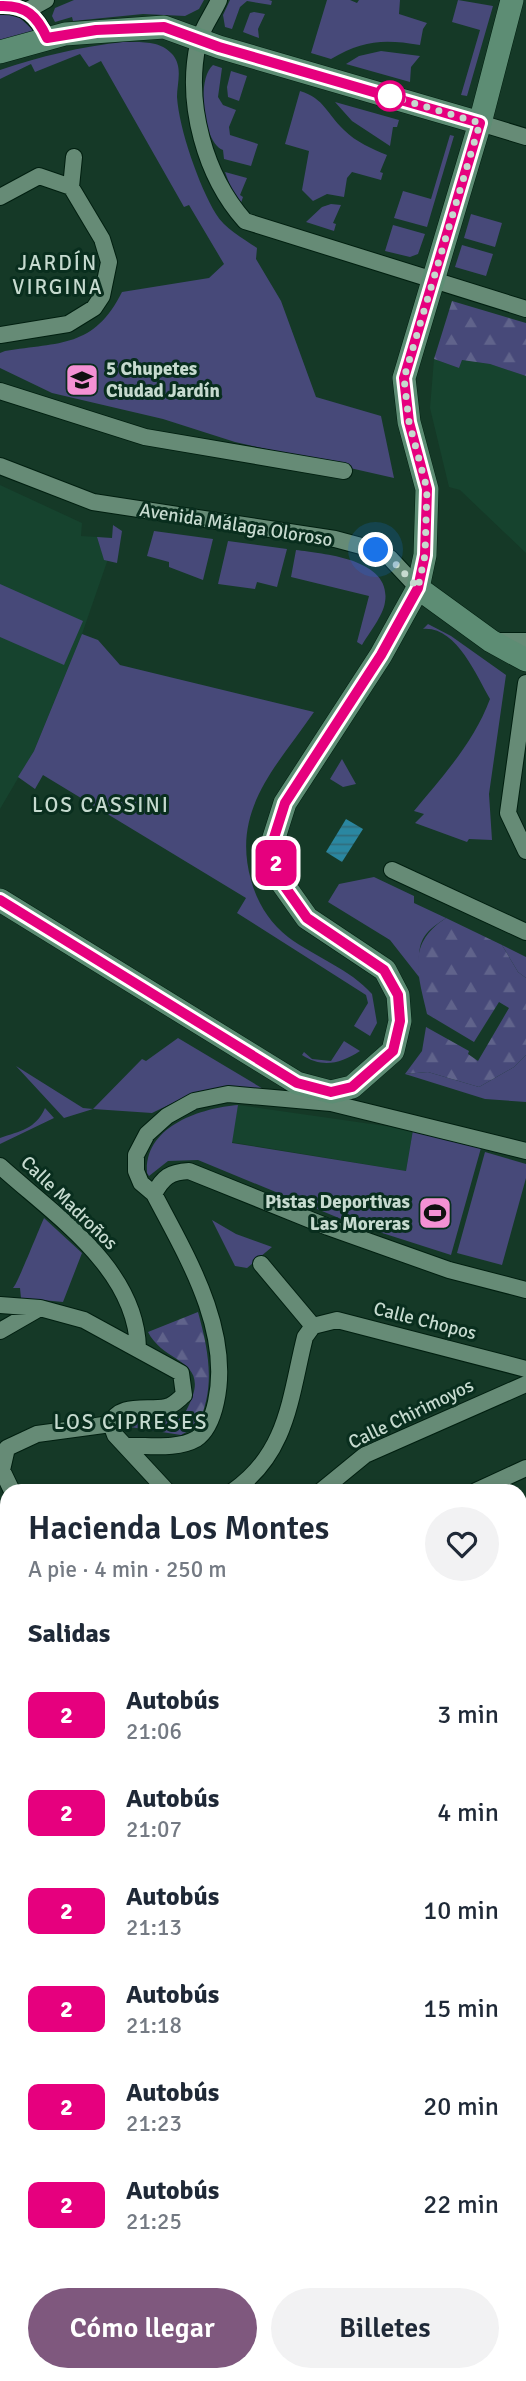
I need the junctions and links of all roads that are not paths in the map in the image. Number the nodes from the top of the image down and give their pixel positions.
1 (46, 0) edge
2 (219, 0) edge
3 (512, 0) edge
4 (0, 6) edge
5 (28, 10) junction
6 (47, 38) junction
7 (199, 41) junction
8 (0, 52) edge
9 (480, 123) junction
10 (526, 137) edge
11 (74, 157) dead end
12 (71, 187) junction
13 (0, 197) edge
14 (432, 281) junction
15 (526, 309) edge
16 (0, 335) edge
17 (0, 391) edge
18 (0, 466) edge
19 (344, 471) dead end
20 (418, 588) junction
21 (491, 641) junction
22 (526, 641) edge
23 (526, 660) edge
24 (526, 683) edge
25 (526, 851) edge
26 (392, 870) dead end
27 (0, 900) edge
28 (526, 932) edge
29 (331, 1097) junction
30 (526, 1151) edge
31 (0, 1166) edge
32 (154, 1194) junction
33 (261, 1264) dead end
34 (526, 1290) edge
35 (0, 1306) edge
36 (40, 1308) junction
37 (313, 1326) junction
38 (0, 1331) edge
39 (138, 1348) junction
40 (526, 1369) edge
41 (526, 1384) edge
42 (111, 1424) junction
43 (126, 1446) junction
44 (526, 1468) edge
45 (9, 1484) edge
46 (161, 1484) edge
47 (243, 1484) edge
48 (330, 1484) edge
49 (491, 1484) edge

1 - 5 street
2 - 7 street
3 - 9 street
4 - 5 street
5 - 6 street
6 - 7 street
6 - 8 street
7 - 9 street
7 - 14 street
9 - 10 street
9 - 14 street
11 - 12 street
12 - 13 street
12 - 16 street
14 - 15 street
14 - 20 street
17 - 19 street
18 - 20 street, Avenida Málaga Oloroso
20 - 21 street, Avenida Málaga Oloroso
20 - 29 street
21 - 22 street
21 - 23 street, Avenida Málaga Oloroso
24 - 25 street
26 - 28 street
27 - 29 street
29 - 30 street
29 - 32 street
31 - 39 street, Calle Madroños
32 - 34 street
32 - 43 street
33 - 37 street
35 - 36 street
36 - 38 street
36 - 39 street
37 - 40 street, Calle Chopos
37 - 47 street
39 - 42 street
41 - 48 street, Calle Chirimoyos
42 - 43 street
42 - 45 street
43 - 46 street
44 - 49 street

